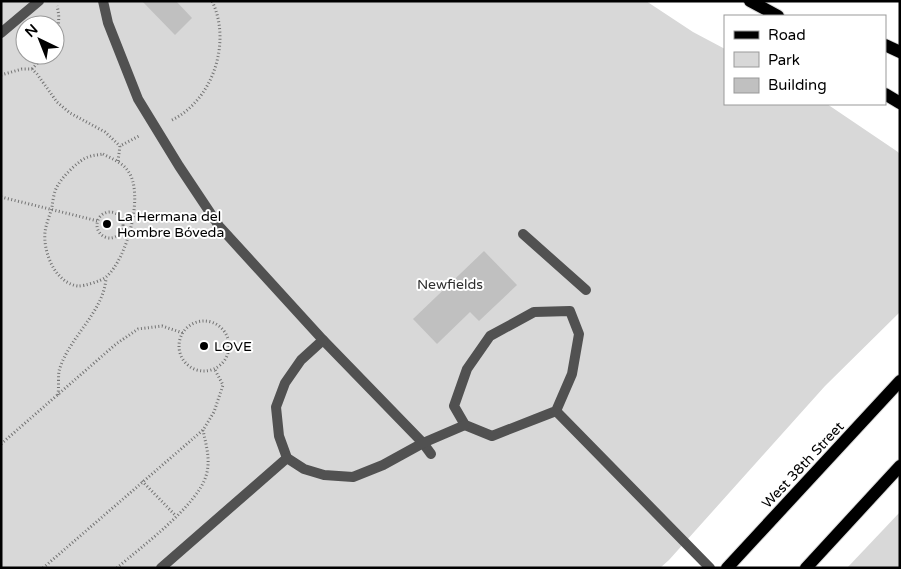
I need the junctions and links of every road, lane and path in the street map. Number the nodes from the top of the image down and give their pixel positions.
1 (38, 1) edge
2 (56, 1) edge
3 (103, 1) edge
4 (212, 1) edge
5 (750, 1) edge
6 (60, 15) edge
7 (776, 15) edge
8 (1, 33) edge
9 (886, 45) edge
10 (900, 52) edge
11 (36, 65) edge
12 (32, 70) junction
13 (1, 75) edge
14 (886, 95) edge
15 (900, 102) edge
16 (155, 128) junction
17 (120, 146) junction
18 (118, 161) junction
19 (1, 197) edge
20 (51, 210) junction
21 (98, 221) junction
22 (124, 226) junction
23 (131, 228) junction
24 (522, 234) dead end
25 (106, 277) junction
26 (586, 290) dead end
27 (183, 333) junction
28 (323, 340) junction
29 (214, 368) junction
30 (900, 381) edge
31 (58, 395) junction
32 (556, 412) junction
33 (465, 425) junction
34 (203, 430) junction
35 (1, 444) edge
36 (423, 444) junction
37 (431, 454) dead end
38 (287, 458) junction
39 (900, 466) edge
40 (142, 481) junction
41 (176, 516) junction
42 (43, 568) edge
43 (117, 568) edge
44 (161, 568) edge
45 (710, 568) edge
46 (727, 568) edge
47 (806, 568) edge

1 - 8 lane
2 - 6 path
3 - 16 lane
4 - 16 path
5 - 7 main road
9 - 10 main road
11 - 12 path
12 - 13 path
12 - 17 path
14 - 15 main road
16 - 17 path
16 - 28 lane
17 - 18 path
18 - 20 path
18 - 23 path
19 - 20 path
20 - 21 path
20 - 25 path
21 - 22 path
21 - 22 path
22 - 23 path
23 - 25 path
24 - 26 lane
25 - 31 path
27 - 29 path
27 - 29 path
27 - 31 path
28 - 36 lane
28 - 38 lane
29 - 34 path
30 - 46 main road, West 38th Street
31 - 35 path
32 - 33 lane
32 - 33 lane
32 - 45 lane
33 - 36 lane
34 - 40 path
34 - 41 path
36 - 37 lane
36 - 38 lane
38 - 44 lane
39 - 47 main road
40 - 41 path
40 - 42 path
41 - 43 path

